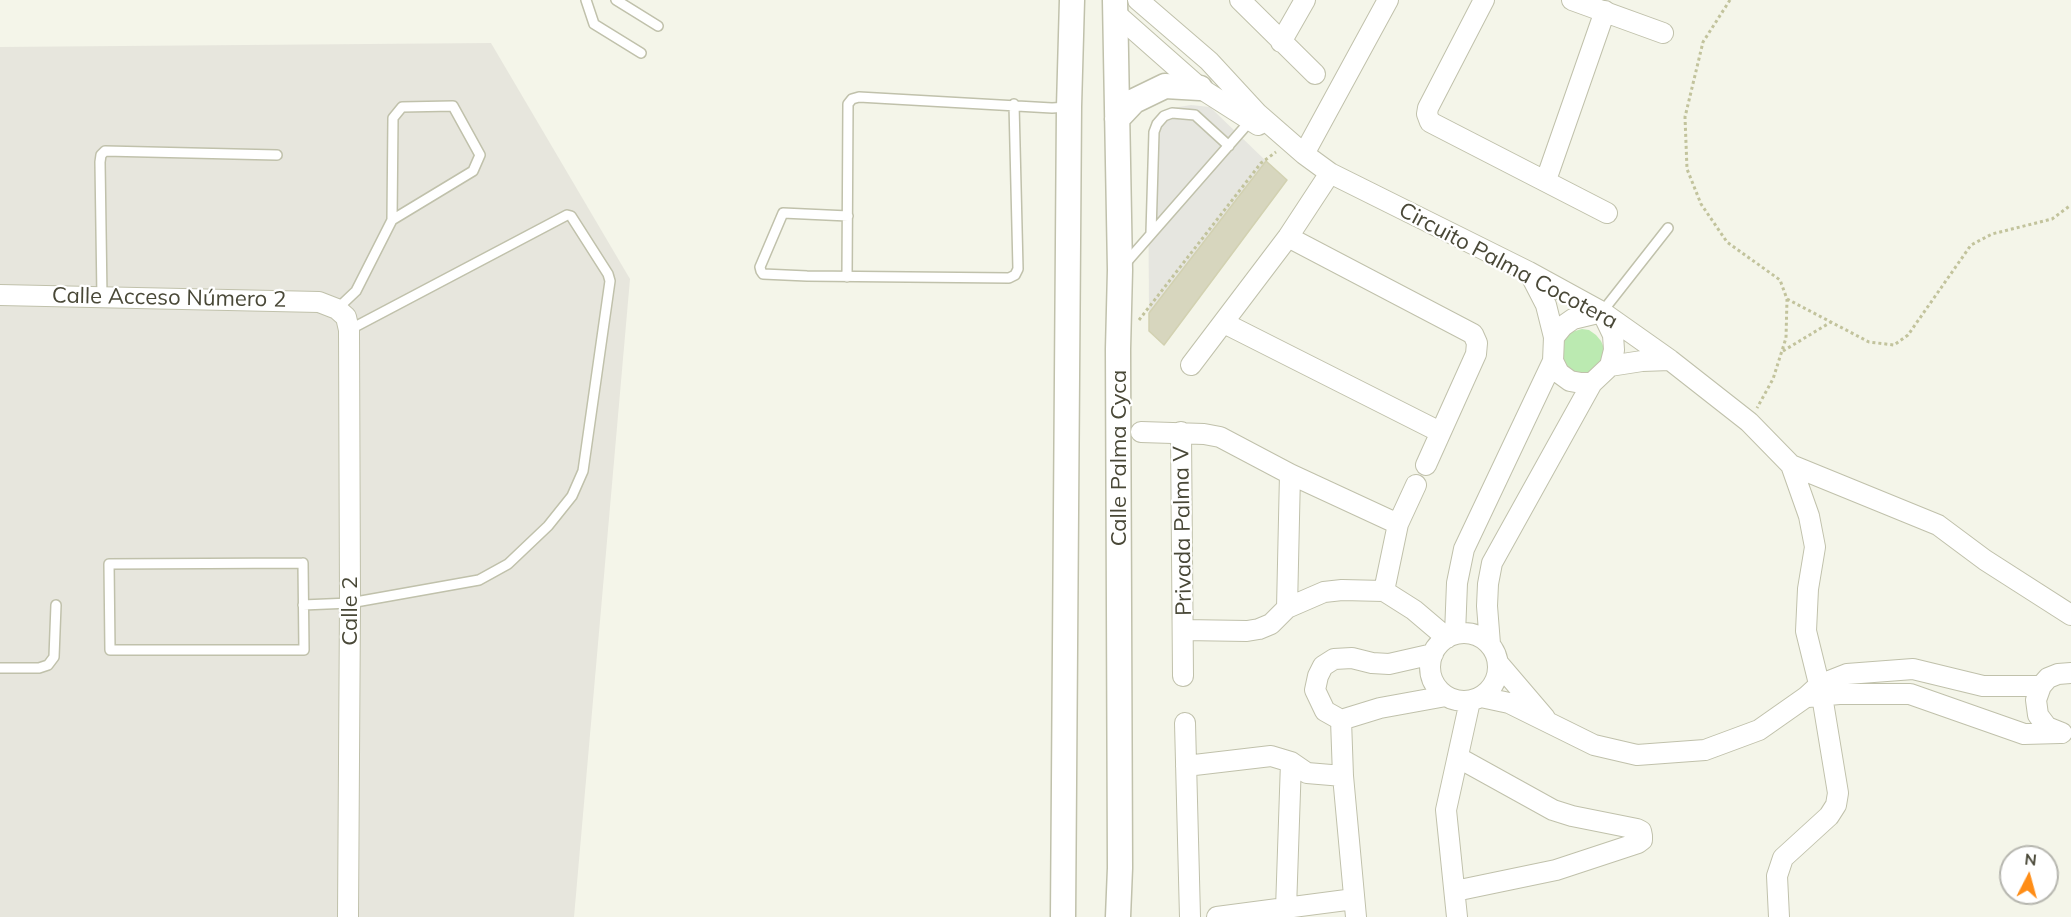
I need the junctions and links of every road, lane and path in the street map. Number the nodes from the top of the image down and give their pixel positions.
1 (586, 0) edge
2 (616, 0) edge
3 (1072, 0) edge
4 (1138, 0) edge
5 (1240, 0) edge
6 (1305, 0) edge
7 (1388, 0) edge
8 (1484, 0) edge
9 (1572, 0) edge
10 (1730, 0) edge
11 (1110, 4) edge
12 (1605, 11) junction
13 (658, 26) dead end
14 (1663, 33) dead end
15 (1281, 42) junction
16 (641, 53) dead end
17 (1315, 74) dead end
18 (1200, 88) junction
19 (1014, 104) junction
20 (1069, 107) junction
21 (1254, 117) junction
22 (1117, 119) junction
23 (1229, 146) junction
24 (1297, 148) junction
25 (277, 155) dead end
26 (1330, 173) junction
27 (1546, 180) junction
28 (2071, 205) edge
29 (1607, 213) dead end
30 (848, 216) junction
31 (392, 220) junction
32 (1668, 228) dead end
33 (1151, 233) junction
34 (1288, 237) junction
35 (1120, 270) junction
36 (1529, 272) junction
37 (847, 276) junction
38 (0, 295) edge
39 (102, 297) junction
40 (1787, 299) junction
41 (337, 309) junction
42 (1602, 312) junction
43 (1139, 320) dead end
44 (1831, 322) junction
45 (1224, 323) junction
46 (349, 330) junction
47 (1554, 337) junction
48 (1781, 352) junction
49 (1670, 360) junction
50 (1552, 361) junction
51 (1191, 365) dead end
52 (1610, 366) junction
53 (1592, 383) junction
54 (1749, 422) junction
55 (1141, 432) dead end
56 (1181, 432) junction
57 (1440, 432) junction
58 (1425, 465) dead end
59 (1791, 465) junction
60 (1290, 474) junction
61 (1416, 485) dead end
62 (1398, 524) junction
63 (1384, 591) junction
64 (350, 603) junction
65 (56, 605) dead end
66 (303, 605) junction
67 (1287, 608) junction
68 (2071, 615) edge
69 (1184, 630) junction
70 (1443, 643) junction
71 (1490, 644) junction
72 (1498, 663) junction
73 (0, 668) edge
74 (2071, 673) edge
75 (1183, 676) dead end
76 (2041, 686) junction
77 (1815, 693) junction
78 (1446, 696) junction
79 (1476, 699) junction
80 (1185, 723) dead end
81 (1551, 725) junction
82 (1341, 727) junction
83 (2066, 733) edge
84 (1459, 758) junction
85 (1291, 762) junction
86 (1186, 766) junction
87 (1343, 776) junction
88 (1455, 891) junction
89 (1355, 908) edge
90 (1286, 909) junction
91 (348, 917) edge
92 (1063, 917) edge
93 (1118, 917) edge
94 (1190, 917) edge
95 (1216, 917) edge
96 (1456, 917) edge
97 (1779, 917) edge

1 - 16 lane
2 - 13 lane
3 - 20 street
4 - 21 street, Circuito Palma Cocotera
5 - 15 street
6 - 15 street
7 - 24 street
8 - 27 street
9 - 12 street
10 - 40 path
11 - 18 street, Circuito Palma Cocotera
11 - 22 street, Calle Palma Cyca
12 - 14 street
12 - 27 street
15 - 17 street
18 - 21 street, Circuito Palma Cocotera
18 - 22 street
19 - 20 lane
19 - 30 lane
19 - 37 lane
20 - 92 street
21 - 23 lane
21 - 24 street, Circuito Palma Cocotera
22 - 35 street, Calle Palma Cyca
23 - 33 lane
23 - 33 lane
24 - 26 street, Circuito Palma Cocotera
24 - 43 path
25 - 39 lane
26 - 34 street
26 - 36 street, Circuito Palma Cocotera
27 - 29 street
28 - 44 path
30 - 37 lane
30 - 37 lane
31 - 31 lane
31 - 41 lane
32 - 42 lane
33 - 35 lane
34 - 45 street
34 - 57 street
35 - 93 street, Calle Palma Cyca
36 - 42 street, Circuito Palma Cocotera
36 - 47 street
38 - 39 street, Calle Acceso Número 2
39 - 41 street, Calle Acceso Número 2
40 - 44 path
40 - 48 path
41 - 46 street, Calle 2
42 - 47 street
42 - 49 street, Circuito Palma Cocotera
42 - 52 street
44 - 48 path
45 - 51 street
45 - 57 street
46 - 64 street, Calle 2
46 - 64 lane
47 - 50 street
48 - 54 path
49 - 52 street
49 - 54 street, Circuito Palma Cocotera
50 - 53 street
50 - 70 street
52 - 53 street
53 - 71 street
54 - 59 street, Circuito Palma Cocotera
55 - 56 street, Privada Palma V
56 - 60 street, Privada Palma V
56 - 69 street, Privada Palma V
57 - 58 street
59 - 68 street
59 - 77 street
60 - 62 street, Privada Palma V
60 - 67 street
61 - 62 street
62 - 63 street
63 - 67 street, Privada Palma V
63 - 70 street
64 - 66 lane
64 - 91 street, Calle 2
65 - 73 lane
66 - 66 lane
67 - 69 street, Privada Palma V
69 - 75 street, Privada Palma V
70 - 71 street
70 - 78 street
70 - 82 street
71 - 72 street
72 - 79 street
72 - 81 street
74 - 76 street
76 - 77 street
76 - 83 street
77 - 81 street
77 - 83 street
77 - 97 street
78 - 79 street
78 - 82 street
79 - 81 street
79 - 84 street
80 - 86 street
82 - 87 street
84 - 88 street
84 - 88 street
85 - 86 street
85 - 87 street
85 - 90 street
86 - 94 street
87 - 89 street
88 - 96 street
89 - 90 street
90 - 95 street

